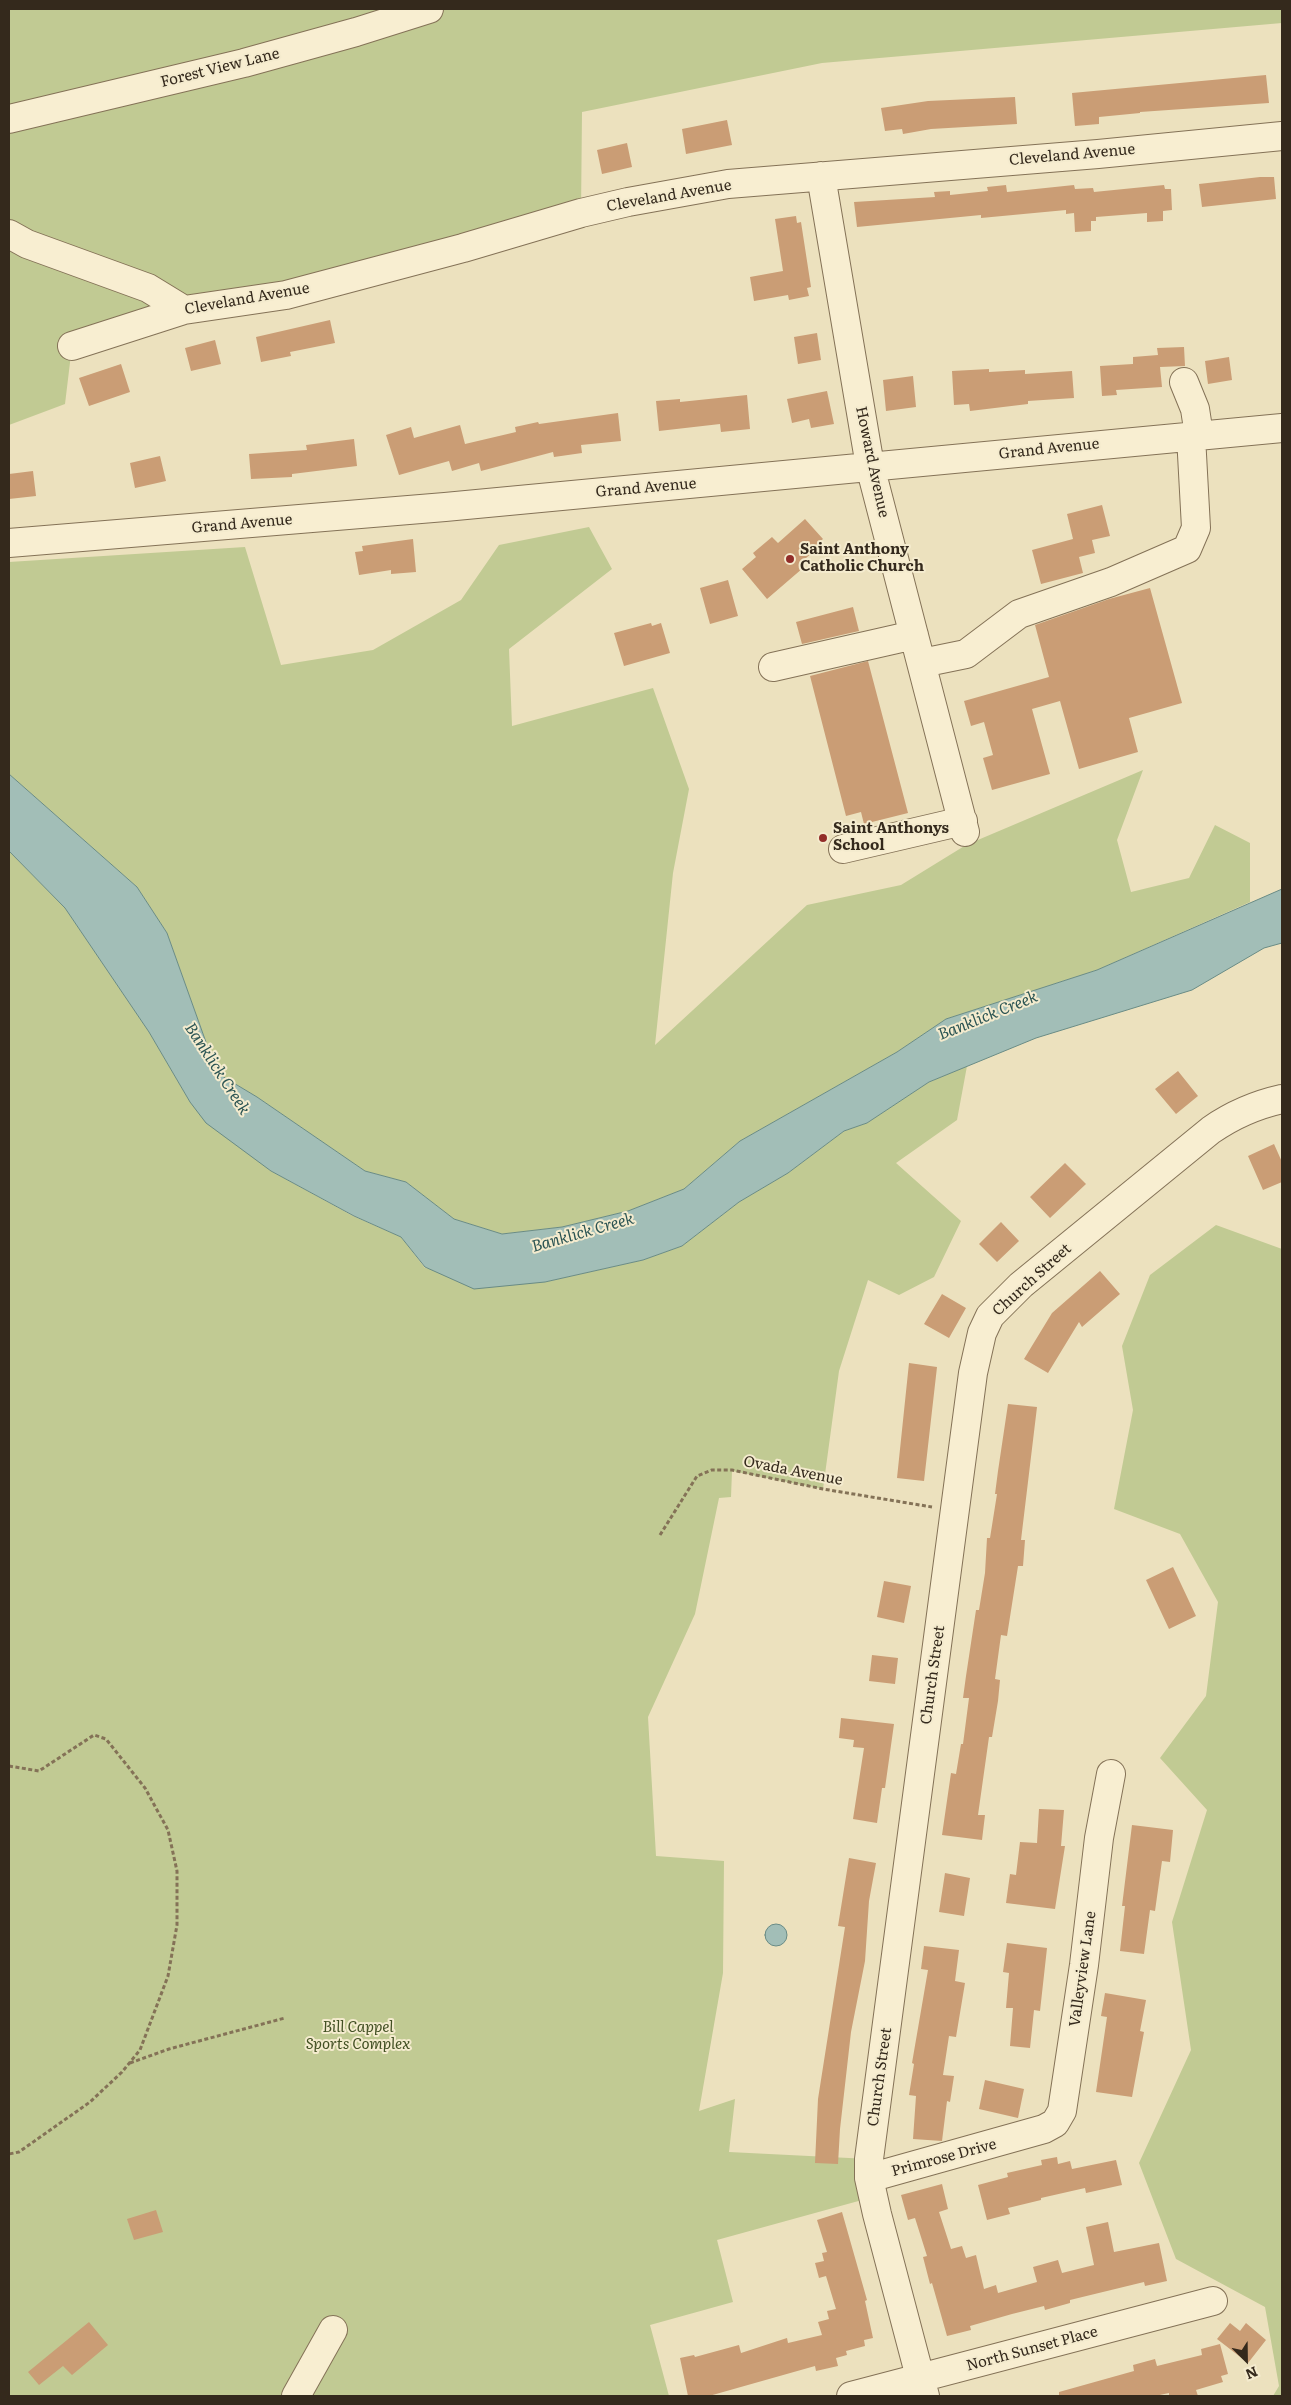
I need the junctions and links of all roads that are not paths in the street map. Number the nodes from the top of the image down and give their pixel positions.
1 (429, 9) edge
2 (9, 119) edge
3 (1282, 136) edge
4 (821, 176) junction
5 (9, 234) edge
6 (184, 310) junction
7 (72, 346) dead end
8 (1184, 382) dead end
9 (1282, 428) edge
10 (1195, 436) junction
11 (870, 466) junction
12 (9, 544) edge
13 (914, 634) junction
14 (922, 663) junction
15 (773, 667) dead end
16 (843, 849) dead end
17 (1282, 1099) edge
18 (1111, 1774) dead end
19 (1018, 2138) joint
20 (869, 2178) junction
21 (1213, 2301) dead end
22 (333, 2330) dead end
23 (923, 2388) edge
24 (296, 2396) edge
25 (851, 2396) edge

1 - 2 street, Forest View Lane
3 - 4 street, Cleveland Avenue
4 - 6 street, Cleveland Avenue
4 - 11 street, Howard Avenue
5 - 6 street
6 - 7 street, Cleveland Avenue
8 - 10 street
9 - 10 street, Grand Avenue
10 - 11 street, Grand Avenue
10 - 14 street
11 - 12 street, Grand Avenue
11 - 13 street, Howard Avenue
13 - 14 street, Howard Avenue
13 - 15 street
14 - 16 street, Howard Avenue
17 - 20 street, Church Street
18 - 19 street, Valleyview Lane
19 - 20 street, Primrose Drive
20 - 23 street, Church Street
21 - 23 street, North Sunset Place
22 - 24 street
23 - 25 street, North Sunset Place

